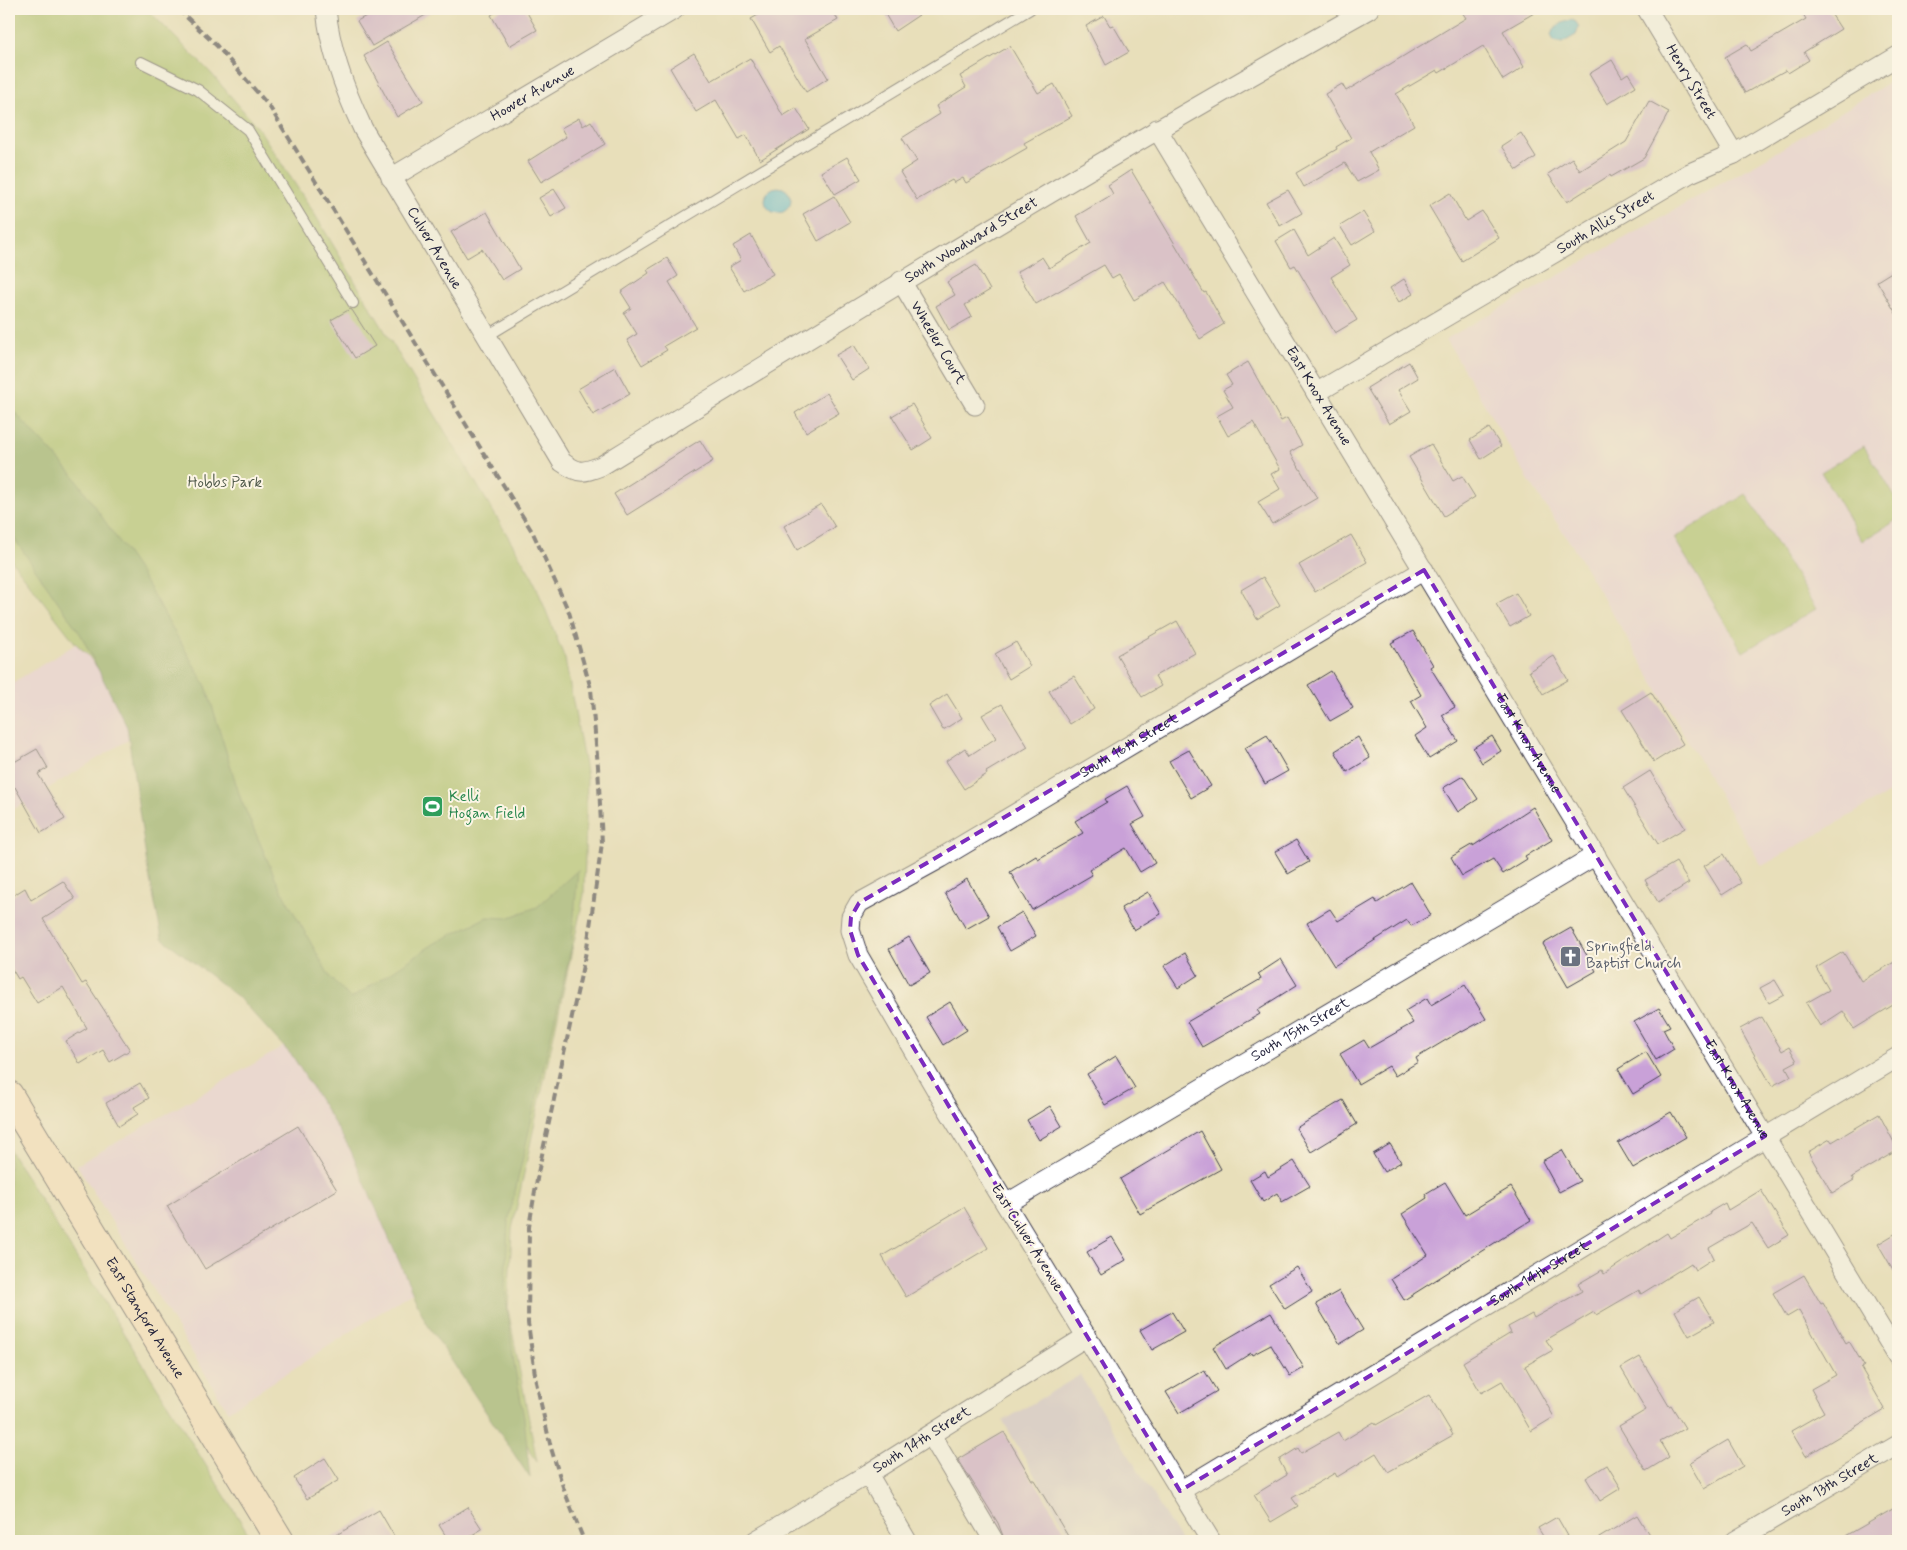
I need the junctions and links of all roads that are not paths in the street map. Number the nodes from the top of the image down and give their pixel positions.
1 (326, 9) edge
2 (675, 9) edge
3 (1030, 9) edge
4 (1369, 9) edge
5 (1647, 9) edge
6 (1898, 56) edge
7 (142, 62) dead end
8 (1158, 129) junction
9 (1734, 154) junction
10 (391, 178) junction
11 (901, 281) junction
12 (353, 303) dead end
13 (487, 336) junction
14 (1316, 393) junction
15 (975, 405) dead end
16 (576, 471) joint
17 (1424, 570) junction
18 (1596, 855) junction
19 (850, 930) joint
20 (1898, 1057) edge
21 (9, 1095) edge
22 (1765, 1136) junction
23 (1006, 1204) junction
24 (1087, 1336) junction
25 (1898, 1358) edge
26 (930, 1435) junction
27 (1898, 1444) edge
28 (868, 1474) junction
29 (1180, 1490) junction
30 (280, 1541) edge
31 (755, 1541) edge
32 (907, 1541) edge
33 (994, 1541) edge
34 (1211, 1541) edge
35 (1736, 1541) edge

1 - 10 street, Culver Avenue
2 - 10 street, Hoover Avenue
3 - 13 lane
4 - 8 street, South Woodward Street
5 - 9 street, Henry Street
6 - 9 street, South Allis Street
7 - 12 lane
8 - 11 street, South Woodward Street
8 - 14 street, East Knox Avenue
9 - 14 street, South Allis Street
10 - 13 street, Culver Avenue
11 - 15 street, Wheeler Court
11 - 16 street, South Woodward Street
13 - 16 street, Culver Avenue
14 - 17 street, East Knox Avenue
17 - 18 street, East Knox Avenue
17 - 19 street, South 16th Street
18 - 22 street, East Knox Avenue
18 - 23 street, South 15th Street
19 - 23 street, East Culver Avenue
20 - 22 street, South 14th Street
21 - 30 main road, East Stanford Avenue
22 - 25 street, East Knox Avenue
22 - 29 street, South 14th Street
23 - 24 street, East Culver Avenue
24 - 26 street, South 14th Street
24 - 29 street, East Culver Avenue
26 - 28 street, South 14th Street
26 - 33 street
27 - 35 street, South 13th Street
28 - 31 street, South 14th Street
28 - 32 street
29 - 34 street, East Culver Avenue

